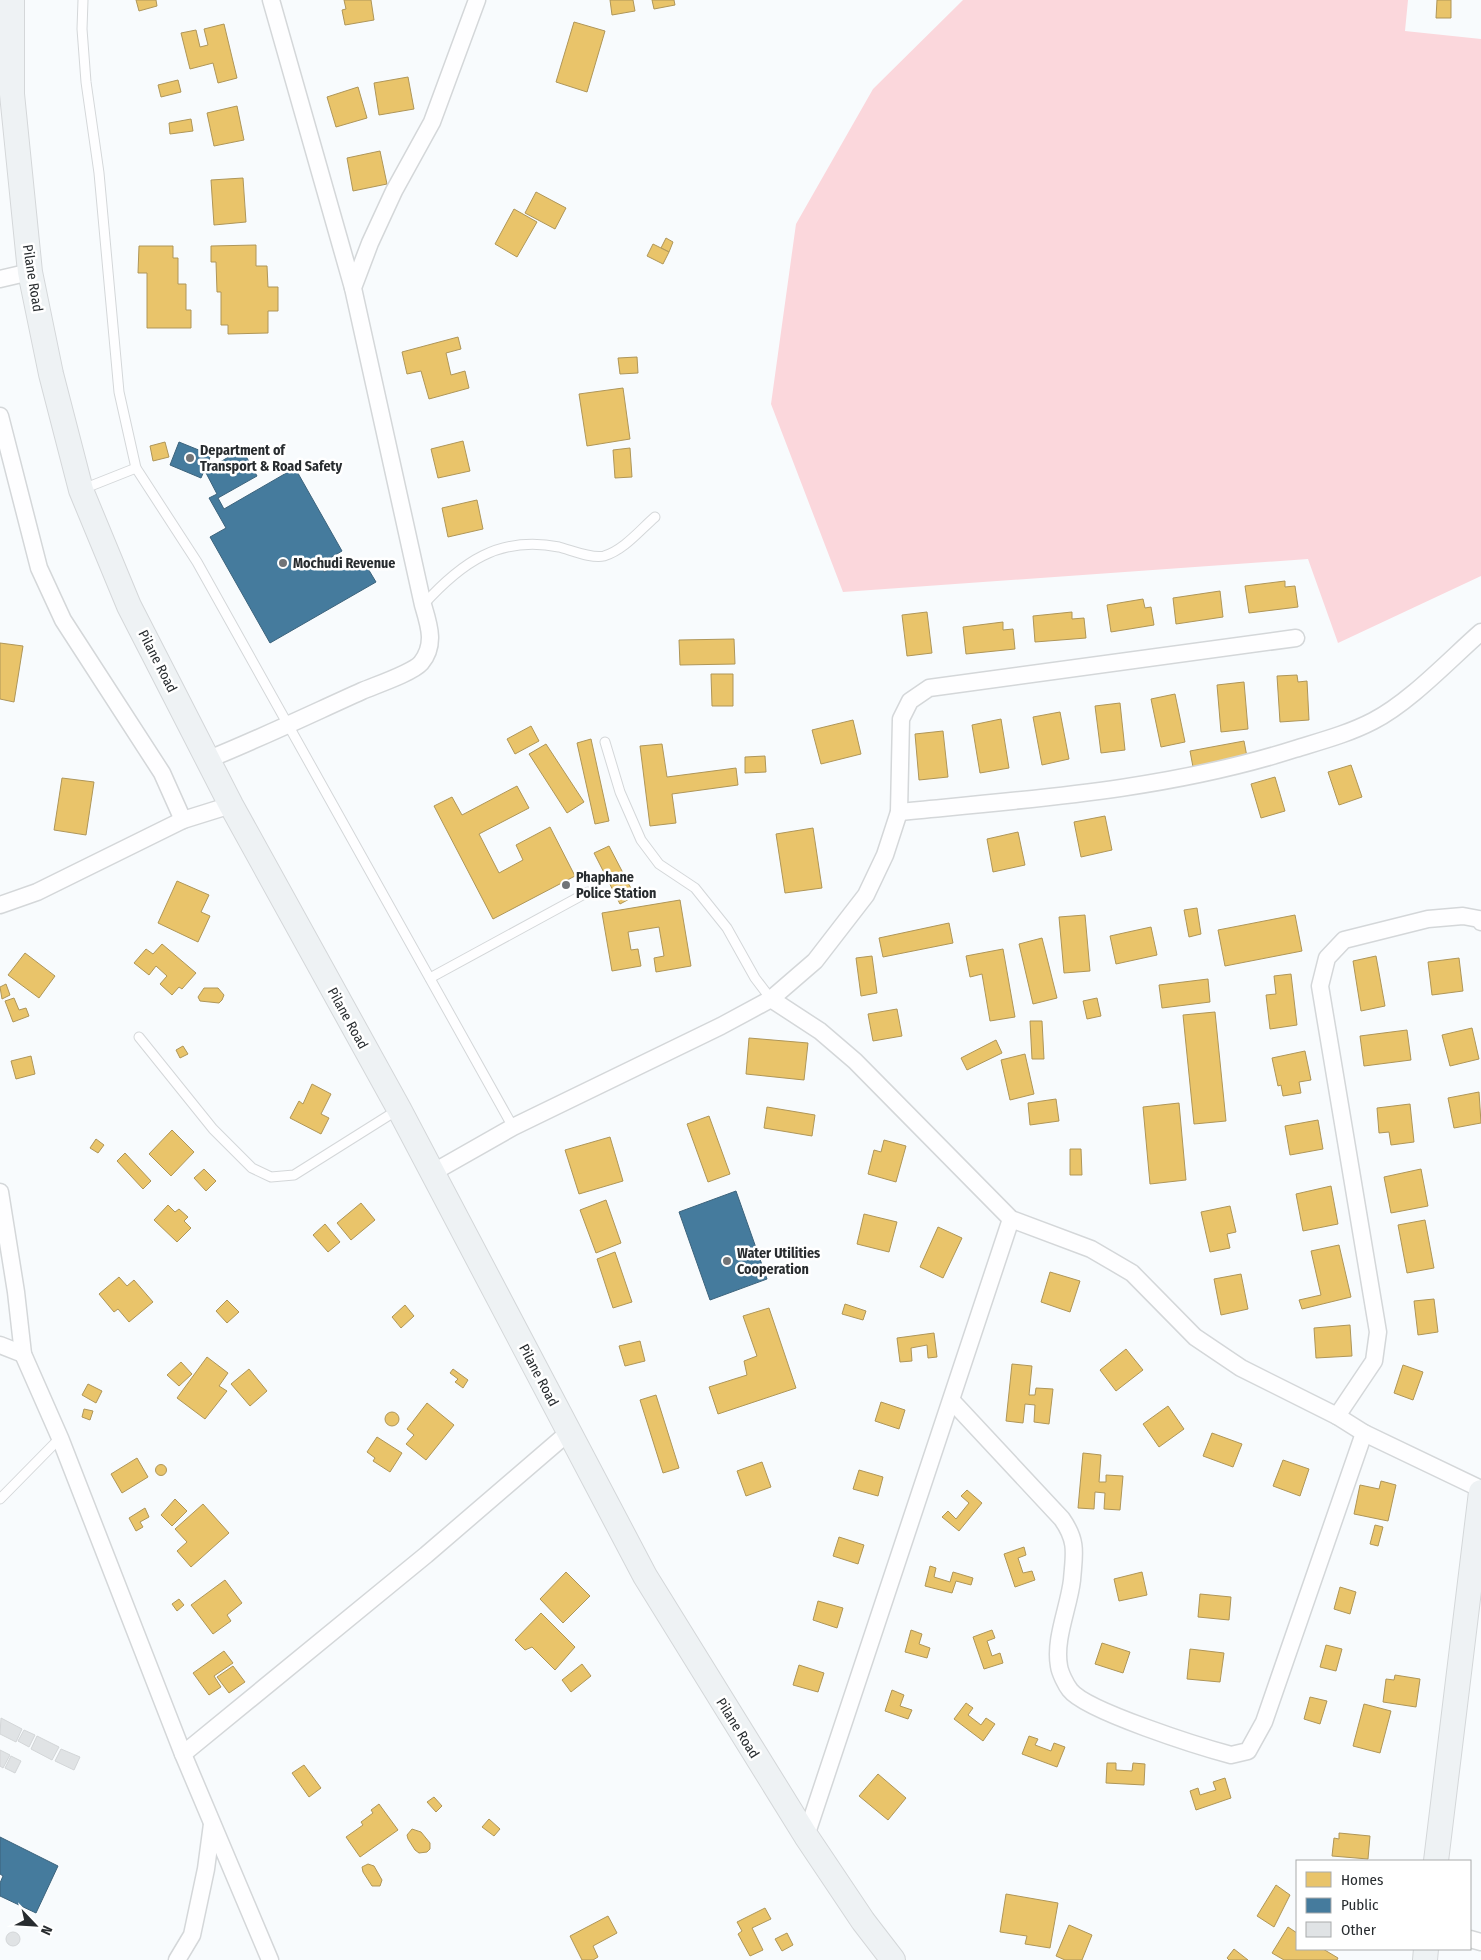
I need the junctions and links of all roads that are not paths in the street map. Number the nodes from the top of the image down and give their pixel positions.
1 (12, 0) edge
2 (83, 0) edge
3 (271, 0) edge
4 (477, 0) edge
5 (30, 272) junction
6 (0, 279) edge
7 (353, 288) junction
8 (0, 416) edge
9 (136, 468) junction
10 (81, 490) junction
11 (655, 517) dead end
12 (422, 605) junction
13 (1481, 632) edge
14 (1296, 638) dead end
15 (288, 726) junction
16 (605, 742) dead end
17 (209, 759) junction
18 (231, 805) junction
19 (899, 812) junction
20 (183, 820) junction
21 (588, 892) dead end
22 (0, 905) edge
23 (1481, 922) edge
24 (430, 978) junction
25 (771, 999) junction
26 (139, 1037) dead end
27 (399, 1109) junction
28 (513, 1127) junction
29 (432, 1173) junction
30 (0, 1192) edge
31 (1011, 1219) junction
32 (0, 1345) edge
33 (23, 1354) junction
34 (952, 1401) junction
35 (1337, 1416) junction
36 (569, 1432) junction
37 (1364, 1434) junction
38 (60, 1438) junction
39 (1481, 1490) edge
40 (0, 1499) edge
41 (183, 1754) junction
42 (212, 1824) junction
43 (806, 1836) junction
44 (1436, 1860) edge
45 (177, 1960) edge
46 (270, 1960) edge
47 (893, 1960) edge

1 - 5 main road, Pilane Road
2 - 9 lane
3 - 7 street
4 - 7 street
5 - 6 street
5 - 10 main road, Pilane Road
7 - 12 street
8 - 20 street
9 - 10 lane
9 - 15 lane
10 - 17 main road, Pilane Road
11 - 12 lane
12 - 15 street
13 - 19 street
14 - 19 street
15 - 17 street
15 - 24 lane
16 - 25 lane
17 - 18 main road, Pilane Road
18 - 20 street
18 - 27 main road, Pilane Road
19 - 25 street
20 - 22 street
21 - 24 lane
23 - 35 street
24 - 28 lane
25 - 28 street
25 - 31 street
26 - 27 lane
27 - 29 main road, Pilane Road
28 - 29 street
29 - 36 main road, Pilane Road
30 - 33 street
31 - 34 street
31 - 35 street
32 - 33 street
33 - 38 street
34 - 37 street
34 - 43 street
35 - 37 street
36 - 41 street
36 - 43 main road, Pilane Road
37 - 39 street
38 - 40 lane
38 - 41 street
39 - 44 main road
41 - 42 street
42 - 45 street
42 - 46 street
43 - 47 main road, Pilane Road

